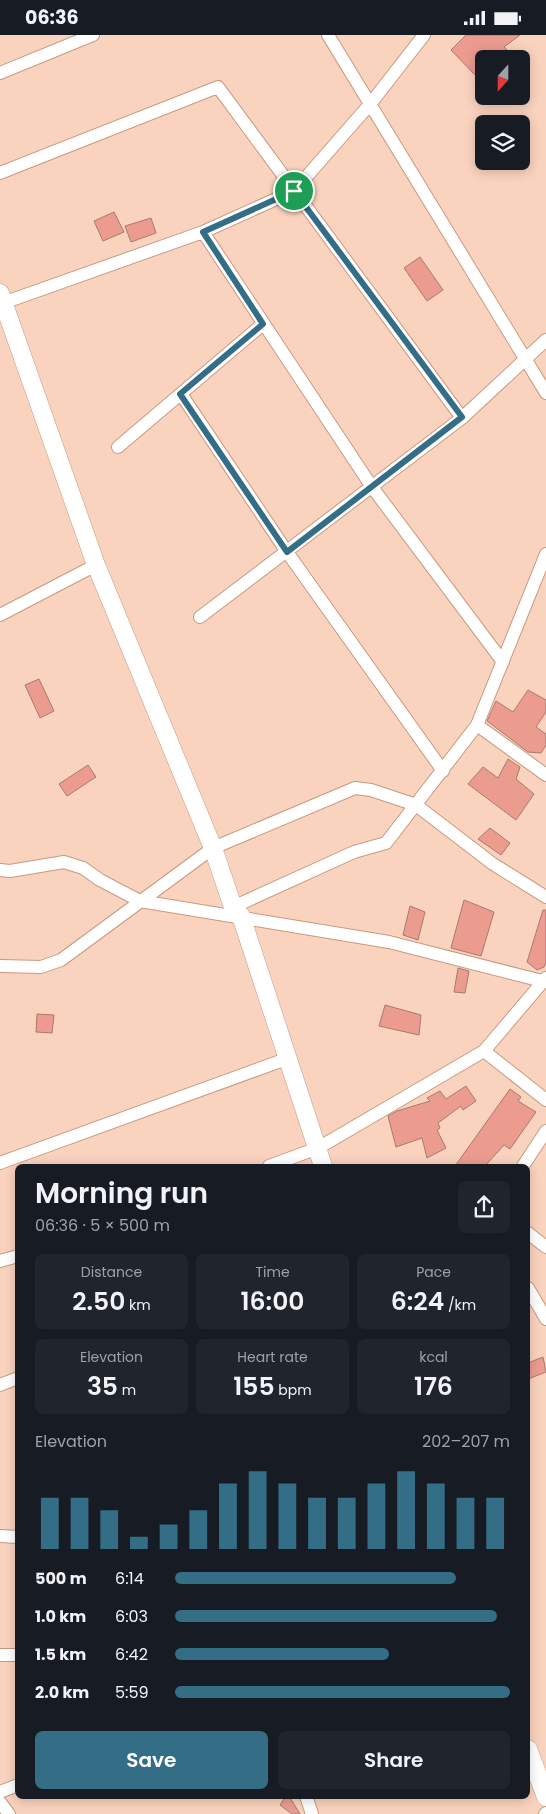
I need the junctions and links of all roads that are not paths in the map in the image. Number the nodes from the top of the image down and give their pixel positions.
1 (93, 35) edge
2 (328, 35) edge
3 (424, 35) edge
4 (0, 73) edge
5 (371, 103) junction
6 (0, 173) edge
7 (294, 191) junction
8 (203, 232) junction
9 (1, 298) edge
10 (263, 324) junction
11 (546, 340) edge
12 (525, 360) junction
13 (546, 393) edge
14 (180, 394) junction
15 (462, 417) junction
16 (118, 447) dead end
17 (372, 487) junction
18 (287, 552) junction
19 (546, 554) edge
20 (96, 565) junction
21 (0, 615) edge
22 (200, 617) dead end
23 (503, 662) junction
24 (477, 725) junction
25 (543, 768) edge
26 (443, 771) junction
27 (416, 805) junction
28 (213, 848) junction
29 (0, 870) edge
30 (546, 897) edge
31 (140, 901) junction
32 (237, 911) junction
33 (0, 966) edge
34 (545, 980) edge
35 (484, 1051) junction
36 (288, 1058) junction
37 (546, 1100) edge
38 (546, 1131) edge
39 (318, 1147) junction
40 (0, 1163) edge
41 (273, 1164) edge
42 (323, 1164) edge
43 (524, 1164) edge
44 (530, 1235) edge
45 (546, 1247) edge
46 (15, 1257) edge
47 (0, 1261) edge
48 (530, 1291) edge
49 (546, 1319) edge
50 (15, 1379) edge
51 (0, 1385) edge
52 (0, 1536) edge
53 (15, 1537) edge
54 (0, 1655) edge
55 (15, 1655) edge
56 (530, 1756) edge
57 (15, 1786) edge
58 (540, 1789) edge
59 (0, 1792) edge
60 (307, 1799) edge
61 (0, 1802) edge
62 (9, 1814) edge
63 (312, 1814) edge

1 - 4 street
2 - 5 street
3 - 5 street
5 - 7 street
5 - 12 street
6 - 7 street
7 - 8 street
7 - 15 street
8 - 9 street
8 - 10 street
9 - 20 street
10 - 14 street
10 - 17 street
11 - 12 street
12 - 13 street
12 - 15 street
14 - 16 street
14 - 18 street
15 - 17 street
17 - 18 street
17 - 23 street
18 - 22 street
18 - 26 street
19 - 23 street
20 - 21 street
20 - 28 street
23 - 24 street
24 - 25 street
24 - 26 street
26 - 27 street
27 - 28 street
27 - 30 street
27 - 32 street
28 - 31 street
28 - 32 street
29 - 31 street
31 - 32 street
31 - 33 street
32 - 34 street
32 - 36 street
34 - 35 street
35 - 37 street
35 - 39 street
36 - 39 street
36 - 40 street
38 - 43 street
39 - 41 street
39 - 42 street
44 - 45 street
46 - 47 street
48 - 49 street
50 - 51 street
52 - 53 street
54 - 55 street
56 - 58 street
57 - 59 street
60 - 63 street
61 - 62 street

